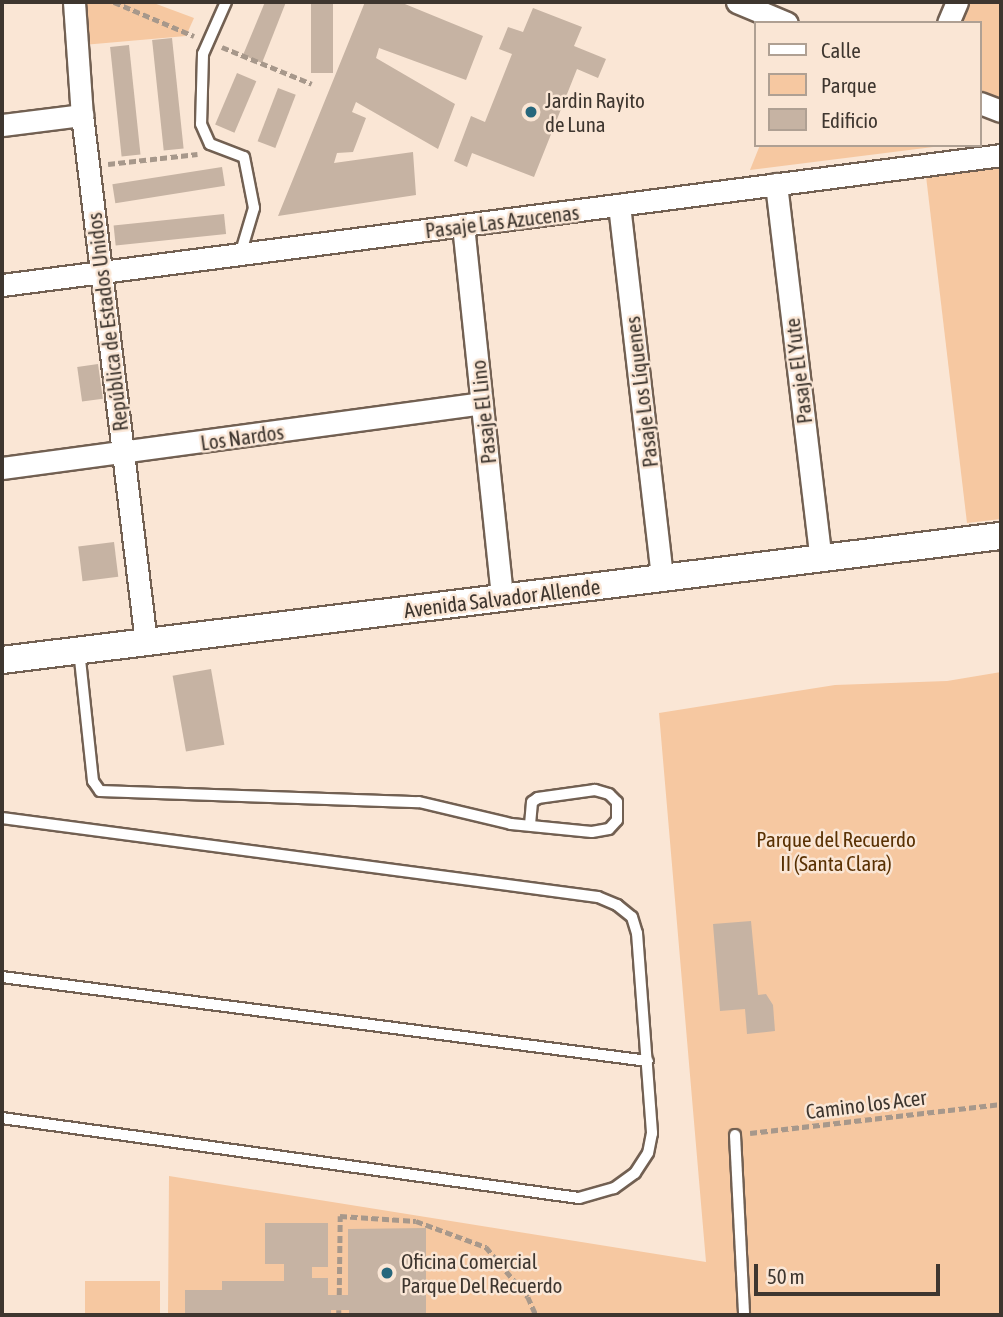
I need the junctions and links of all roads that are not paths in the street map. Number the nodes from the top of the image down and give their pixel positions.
1 (74, 2) edge
2 (226, 2) edge
3 (737, 2) edge
4 (957, 2) edge
5 (782, 21) edge
6 (949, 21) edge
7 (982, 104) edge
8 (1001, 111) edge
9 (82, 115) junction
10 (2, 125) edge
11 (1001, 155) edge
12 (776, 184) junction
13 (619, 205) junction
14 (463, 225) junction
15 (240, 254) junction
16 (102, 272) junction
17 (2, 285) edge
18 (482, 403) junction
19 (123, 454) junction
20 (2, 468) edge
21 (1001, 536) edge
22 (821, 559) junction
23 (662, 578) junction
24 (502, 598) junction
25 (146, 642) junction
26 (79, 650) junction
27 (2, 660) edge
28 (2, 818) edge
29 (530, 825) junction
30 (2, 977) edge
31 (648, 1061) junction
32 (2, 1118) edge
33 (735, 1135) road end
34 (744, 1315) edge

1 - 9 street, República de Estados Unidos
2 - 15 lane
3 - 5 street
4 - 6 street
7 - 8 street
9 - 10 street
9 - 16 street, República de Estados Unidos
11 - 12 street, Pasaje Las Azucenas
12 - 13 street, Pasaje Las Azucenas
12 - 22 street, Pasaje El Yute
13 - 14 street, Pasaje Las Azucenas
13 - 23 street, Pasaje Los Líquenes
14 - 15 street, Pasaje Las Azucenas
14 - 18 street, Pasaje El Lino
15 - 16 street, Pasaje Las Azucenas
16 - 17 street, Pasaje Las Azucenas
16 - 19 street, República de Estados Unidos
18 - 19 street, Los Nardos
18 - 24 street, Pasaje El Lino
19 - 20 street, Los Nardos
19 - 25 street, República de Estados Unidos
21 - 22 street, Avenida Salvador Allende
22 - 23 street, Avenida Salvador Allende
23 - 24 street, Avenida Salvador Allende
24 - 25 street, Avenida Salvador Allende
25 - 26 street, Avenida Salvador Allende
26 - 27 street, Avenida Salvador Allende
26 - 29 lane
28 - 31 lane
29 - 29 lane
30 - 31 lane
31 - 32 lane
33 - 34 lane

